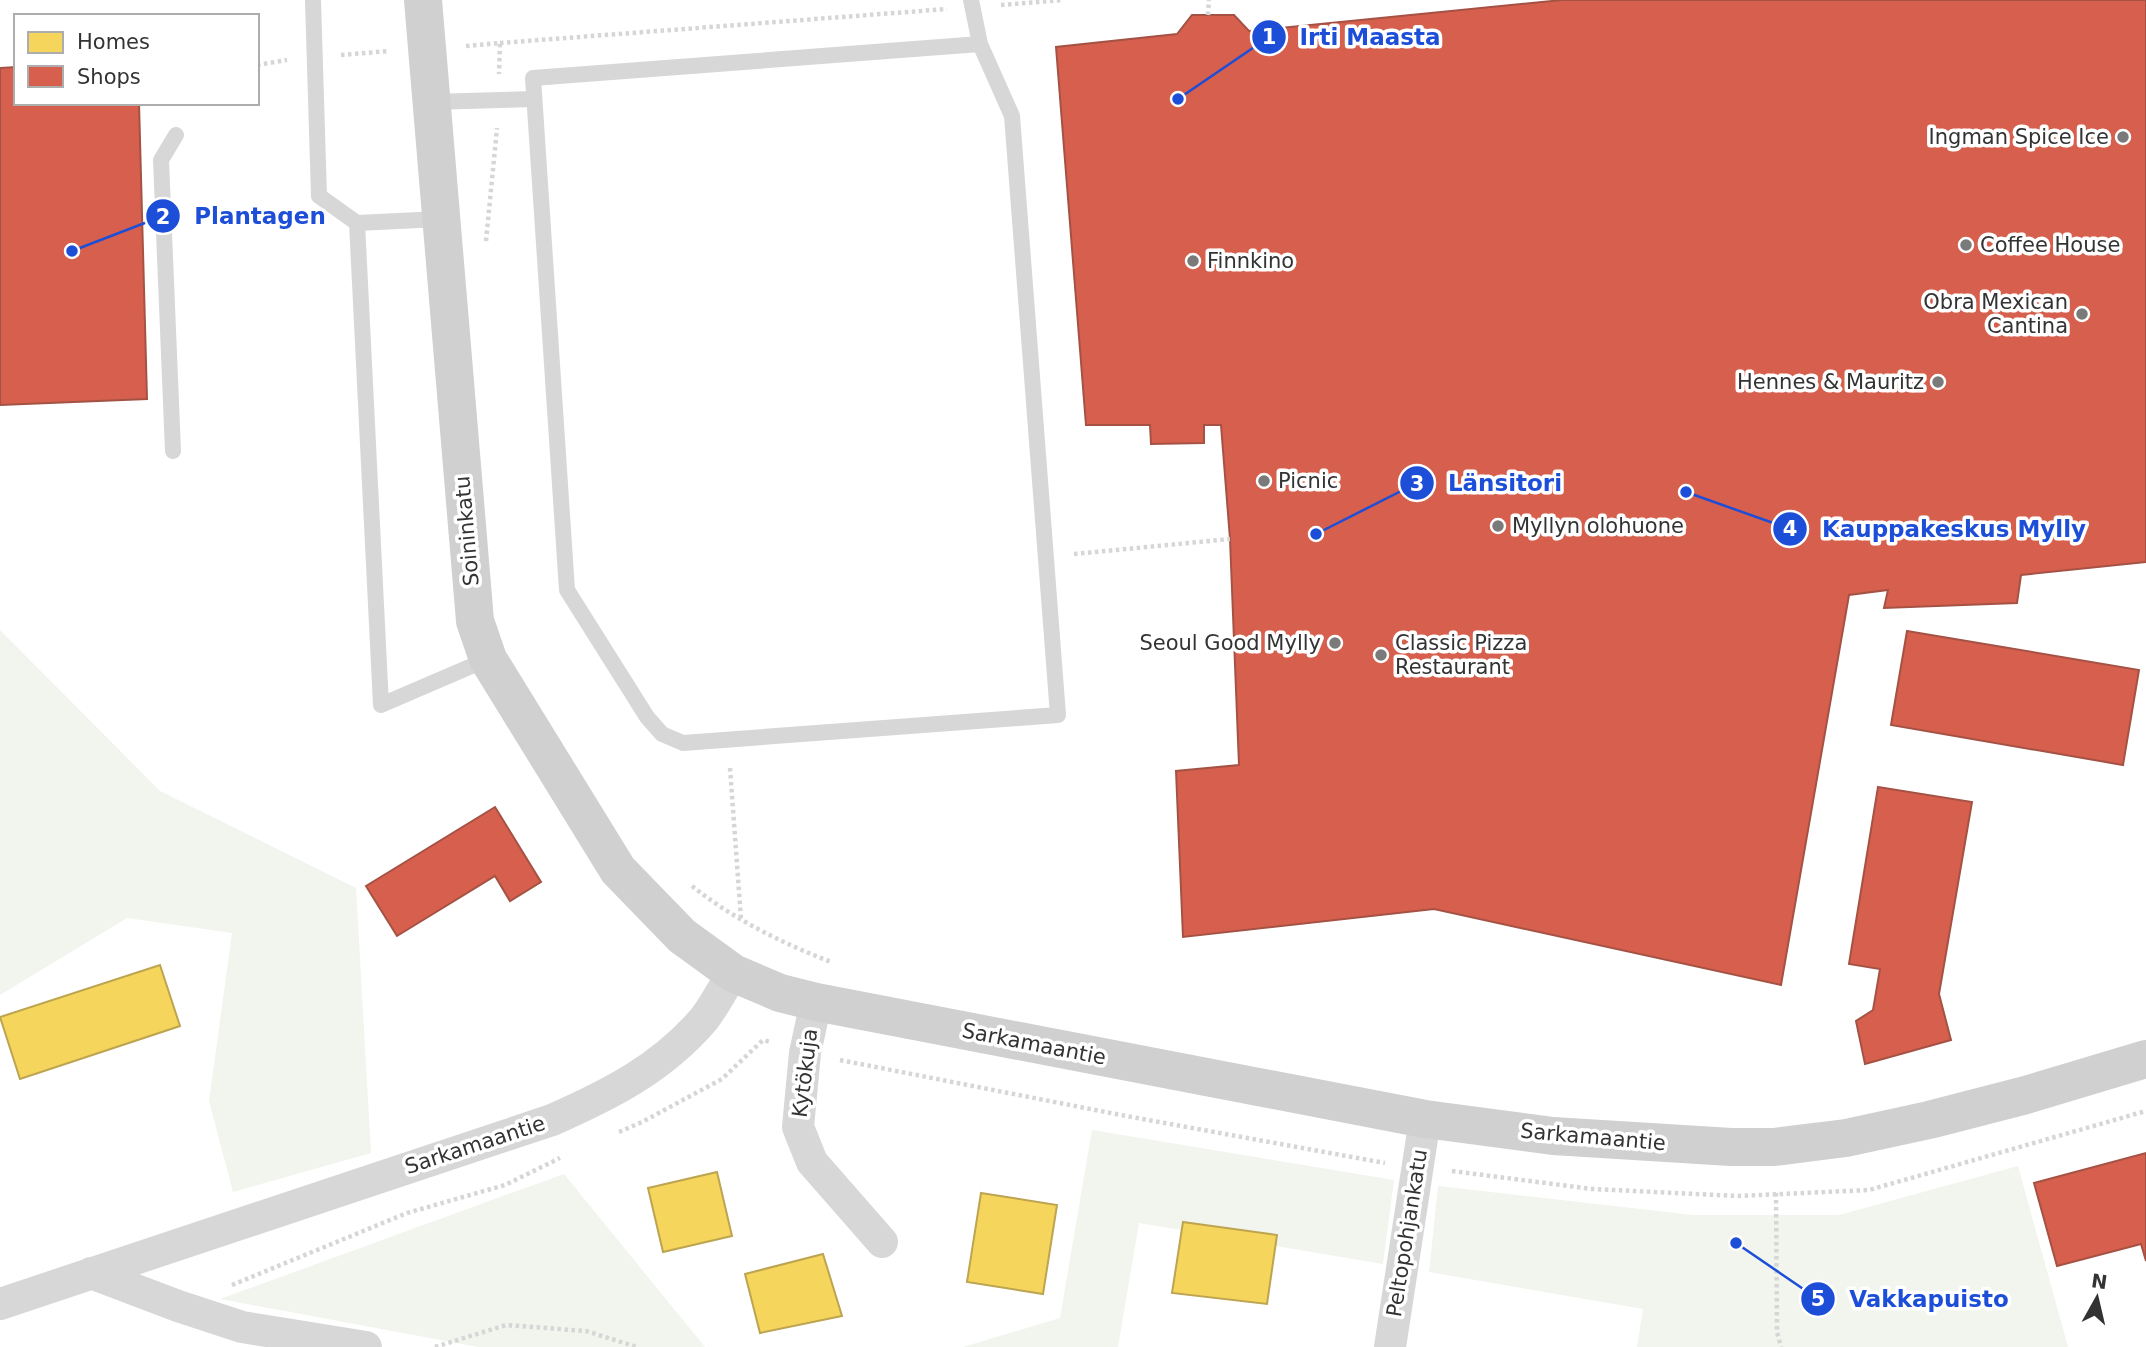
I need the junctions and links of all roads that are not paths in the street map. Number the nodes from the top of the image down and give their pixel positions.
1 (313, 0) edge
2 (423, 0) edge
3 (972, 4) edge
4 (980, 44) junction
5 (534, 99) junction
6 (431, 102) junction
7 (176, 135) dead end
8 (440, 219) junction
9 (357, 223) junction
10 (173, 451) dead end
11 (488, 659) junction
12 (733, 973) junction
13 (816, 1002) junction
14 (2146, 1059) edge
15 (1425, 1119) junction
16 (882, 1242) dead end
17 (91, 1273) junction
18 (0, 1304) edge
19 (366, 1347) edge
20 (1390, 1347) edge

1 - 9 lane
2 - 6 street, Soininkatu
3 - 4 lane
4 - 5 lane
4 - 5 lane
5 - 6 lane
6 - 8 street, Soininkatu
7 - 10 lane
8 - 9 lane
8 - 11 street, Soininkatu
9 - 11 lane
11 - 12 street, Soininkatu
12 - 13 street, Sarkamaantie
12 - 17 street, Sarkamaantie
13 - 15 street, Sarkamaantie
13 - 16 street, Kytökuja
14 - 15 street, Sarkamaantie
15 - 20 street, Peltopohjankatu
17 - 18 street, Sarkamaantie
17 - 19 street

